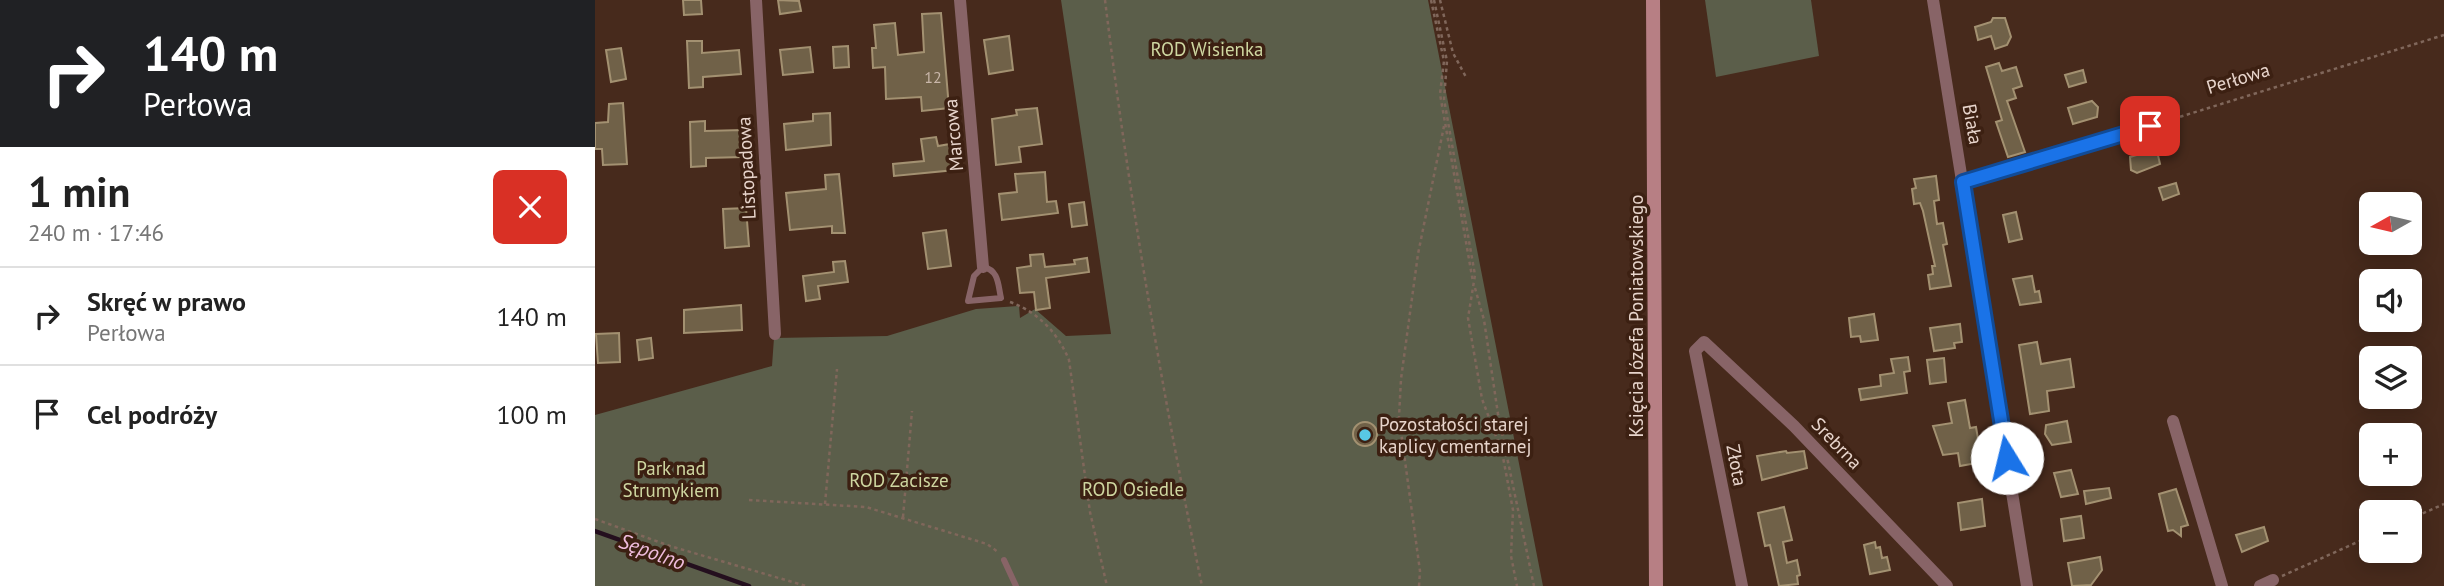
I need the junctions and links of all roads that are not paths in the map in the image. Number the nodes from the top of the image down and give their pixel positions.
1 (756, 0) edge
2 (960, 0) edge
3 (1653, 0) edge
4 (1660, 0) edge
5 (1933, 0) edge
6 (1654, 45) junction
7 (2150, 126) road end
8 (1963, 182) junction
9 (983, 267) junction
10 (775, 334) dead end
11 (1695, 351) joint
12 (2173, 421) dead end
13 (1004, 560) road end
14 (2273, 580) road end
15 (1016, 586) edge
16 (1656, 586) edge
17 (1742, 586) edge
18 (1947, 586) edge
19 (2027, 586) edge
20 (2222, 586) edge
21 (2260, 586) edge

1 - 10 street, Listopadowa
2 - 9 street, Marcowa
3 - 6 main road, Księcia Józefa Poniatowskiego
4 - 6 main road, Księcia Józefa Poniatowskiego
5 - 8 street, Biała
6 - 16 main road, Księcia Józefa Poniatowskiego
7 - 8 street
8 - 19 street, Biała
9 - 9 lane
11 - 17 street, Złota
11 - 18 street, Srebrna
12 - 20 street
13 - 15 lane
14 - 21 street

